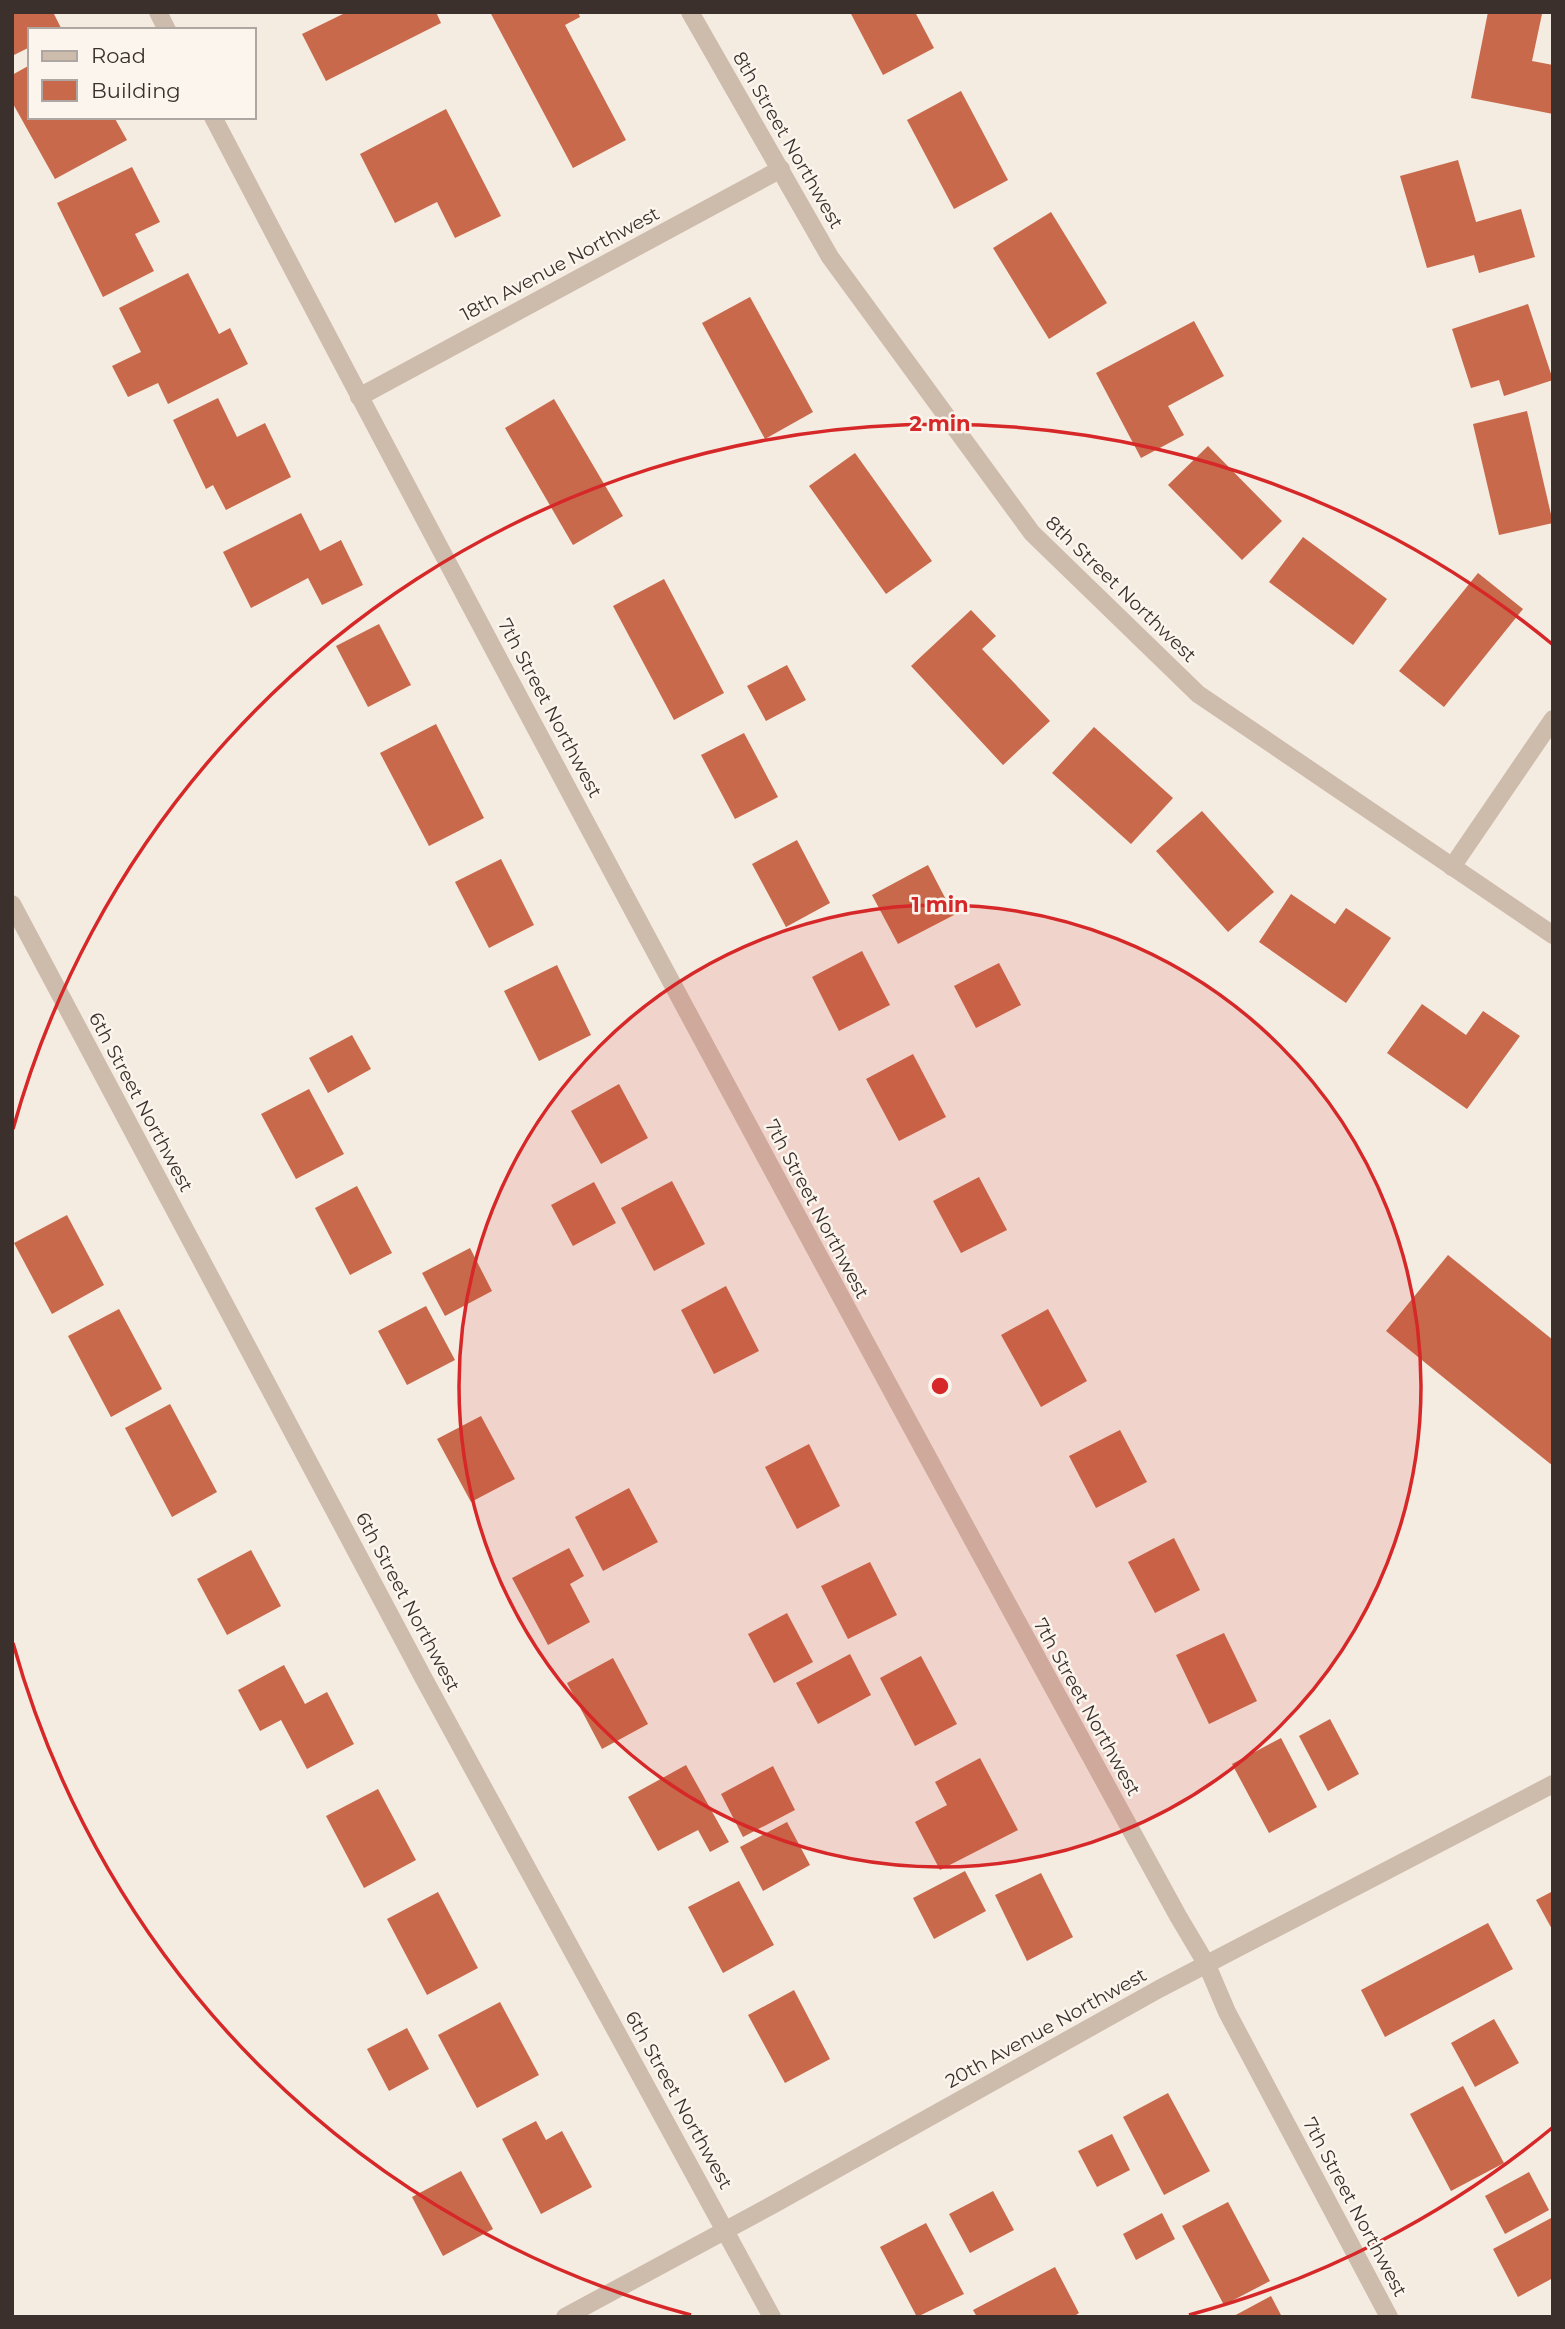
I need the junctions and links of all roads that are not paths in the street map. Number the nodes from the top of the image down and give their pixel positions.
1 (158, 12) edge
2 (690, 12) edge
3 (166, 28) edge
4 (214, 119) edge
5 (781, 169) junction
6 (359, 397) junction
7 (1553, 719) edge
8 (1452, 867) junction
9 (12, 904) edge
10 (1553, 936) edge
11 (1553, 1784) edge
12 (1207, 1965) junction
13 (727, 2230) junction
14 (565, 2317) edge
15 (772, 2317) edge
16 (1389, 2317) edge

1 - 3 street
2 - 5 street, 8th Street Northwest
4 - 6 street, 7th Street Northwest
5 - 6 street, 18th Avenue Northwest
5 - 8 street, 8th Street Northwest
6 - 12 street, 7th Street Northwest
7 - 8 street
8 - 10 street, 8th Street Northwest
9 - 13 street, 6th Street Northwest
11 - 12 street, 20th Avenue Northwest
12 - 13 street, 20th Avenue Northwest
12 - 16 street, 7th Street Northwest
13 - 14 street, 20th Avenue Northwest
13 - 15 street, 6th Street Northwest

